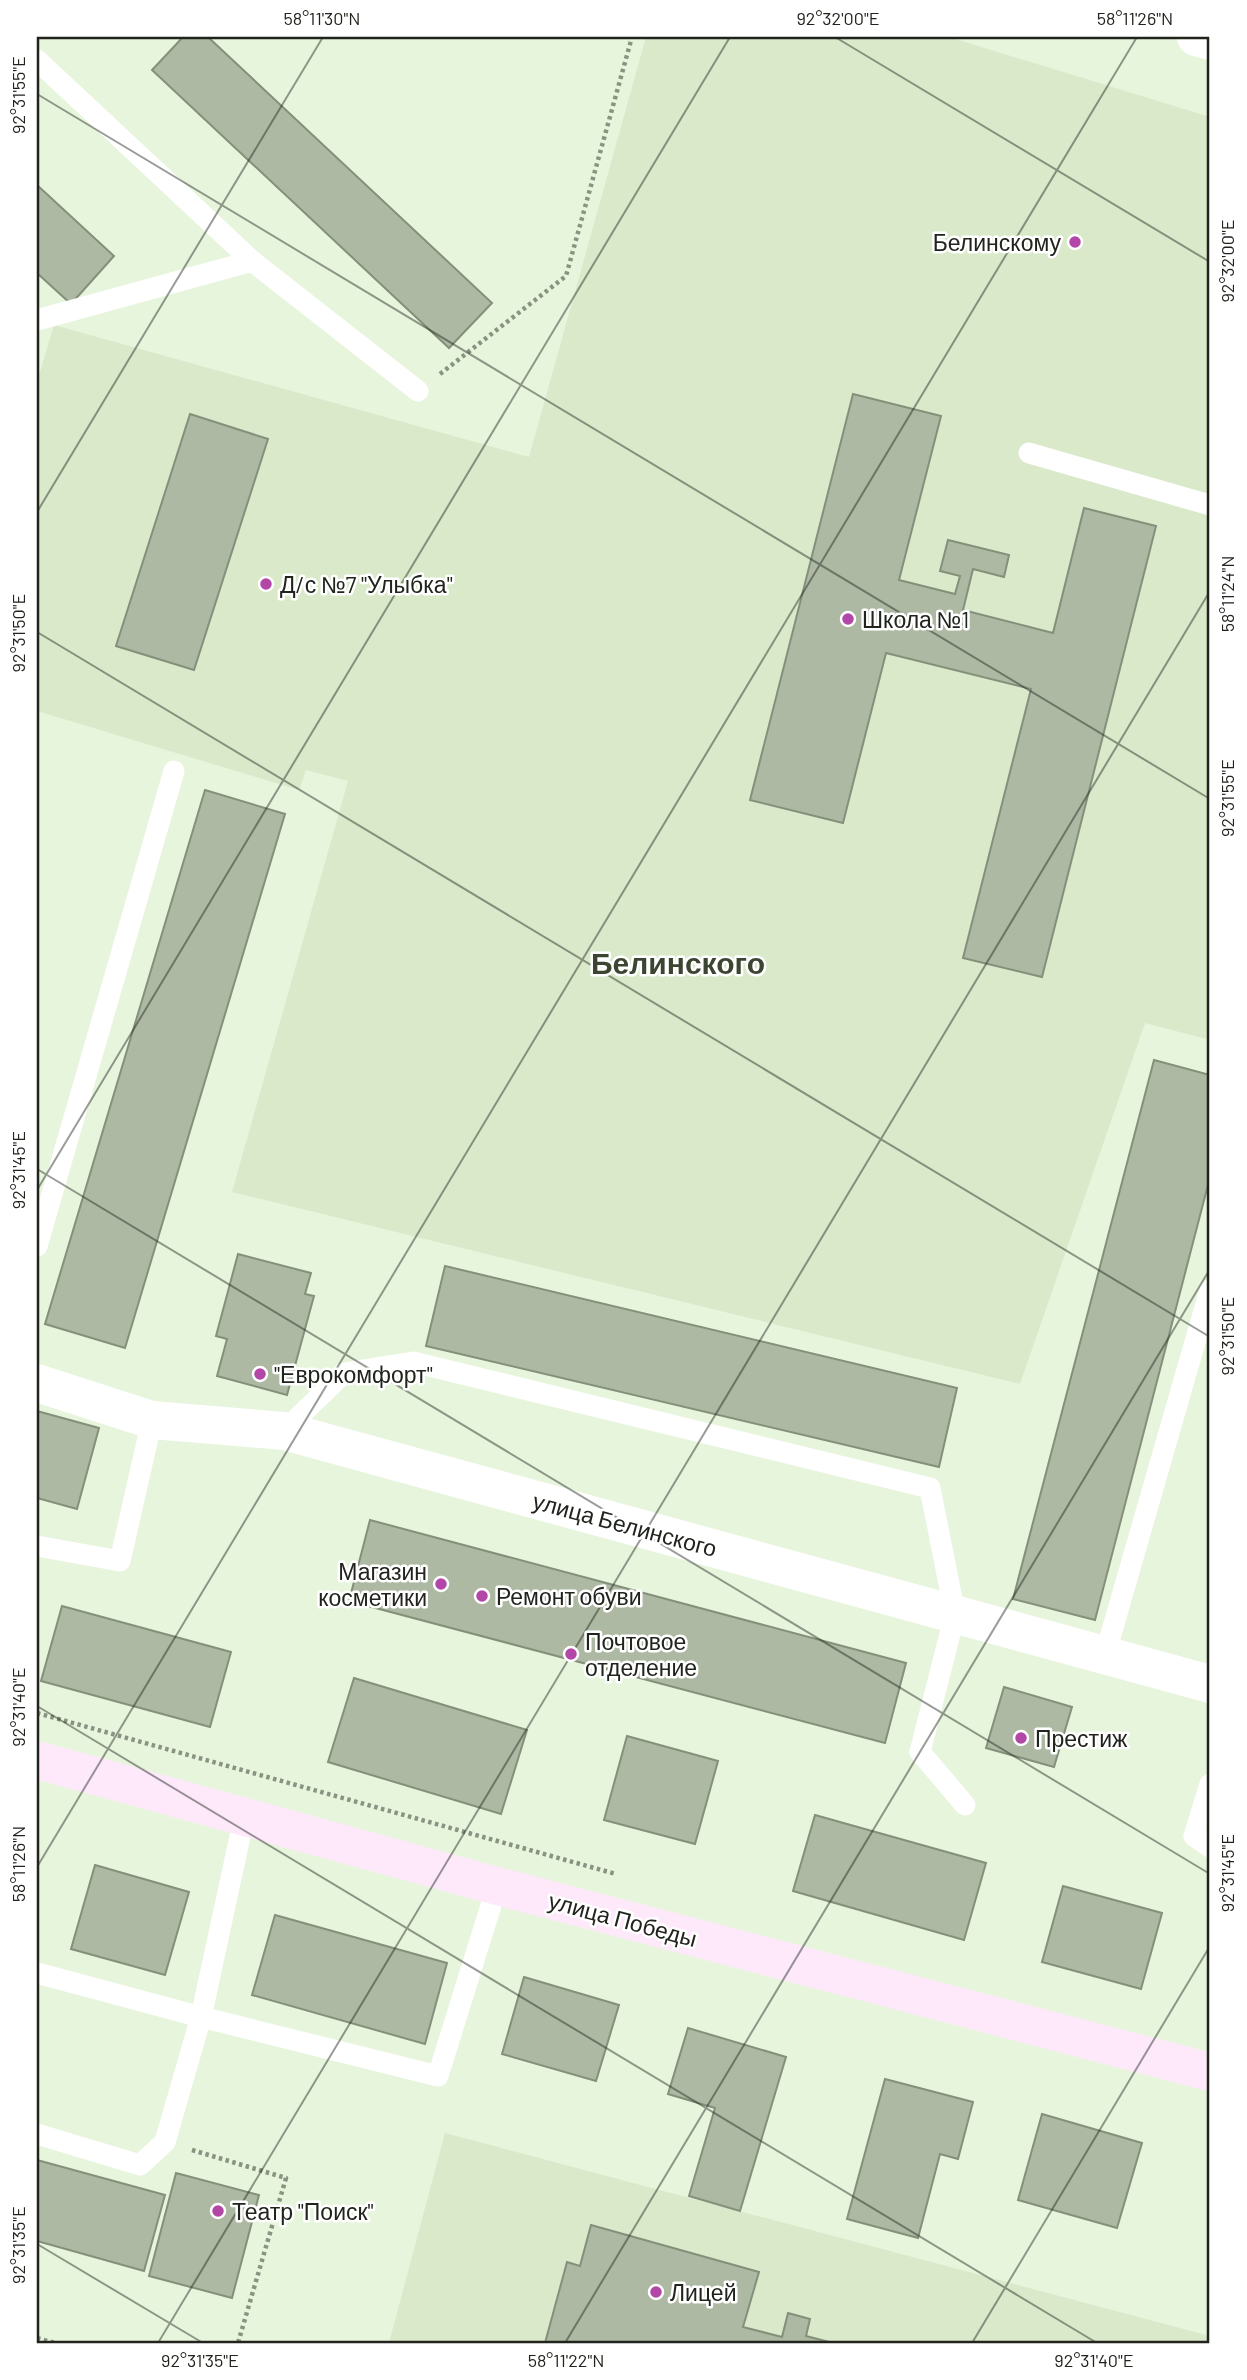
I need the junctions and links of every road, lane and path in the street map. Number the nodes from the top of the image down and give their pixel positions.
1 (632, 37) edge
2 (1196, 37) edge
3 (1210, 41) edge
4 (37, 60) edge
5 (252, 261) junction
6 (37, 320) edge
7 (418, 391) joint
8 (1029, 453) dead end
9 (1210, 505) edge
10 (174, 771) dead end
11 (37, 1246) edge
12 (1210, 1290) edge
13 (37, 1383) edge
14 (152, 1420) junction
15 (284, 1431) junction
16 (37, 1546) edge
17 (955, 1614) junction
18 (1105, 1655) junction
19 (1210, 1684) edge
20 (37, 1760) edge
21 (1210, 1784) edge
22 (965, 1805) dead end
23 (244, 1818) junction
24 (1210, 1847) edge
25 (496, 1886) junction
26 (37, 1973) edge
27 (201, 2017) junction
28 (1210, 2072) edge
29 (37, 2134) edge
30 (165, 2143) junction
31 (37, 2338) edge
32 (55, 2343) edge
33 (238, 2343) edge

1 - 7 path
2 - 3 street
4 - 5 lane
5 - 6 lane
5 - 7 lane
8 - 9 lane
10 - 11 lane
12 - 18 lane
13 - 14 street, улица Белинского
14 - 15 street, улица Белинского
14 - 16 lane
15 - 17 street, улица Белинского
15 - 17 lane
17 - 18 street, улица Белинского
17 - 22 lane
18 - 19 street, улица Белинского
20 - 23 street, улица Победы
21 - 24 lane
23 - 25 street, улица Победы
23 - 27 lane
25 - 27 lane
25 - 28 street, улица Победы
26 - 27 lane
27 - 30 lane
29 - 30 lane
30 - 33 path
31 - 32 path

